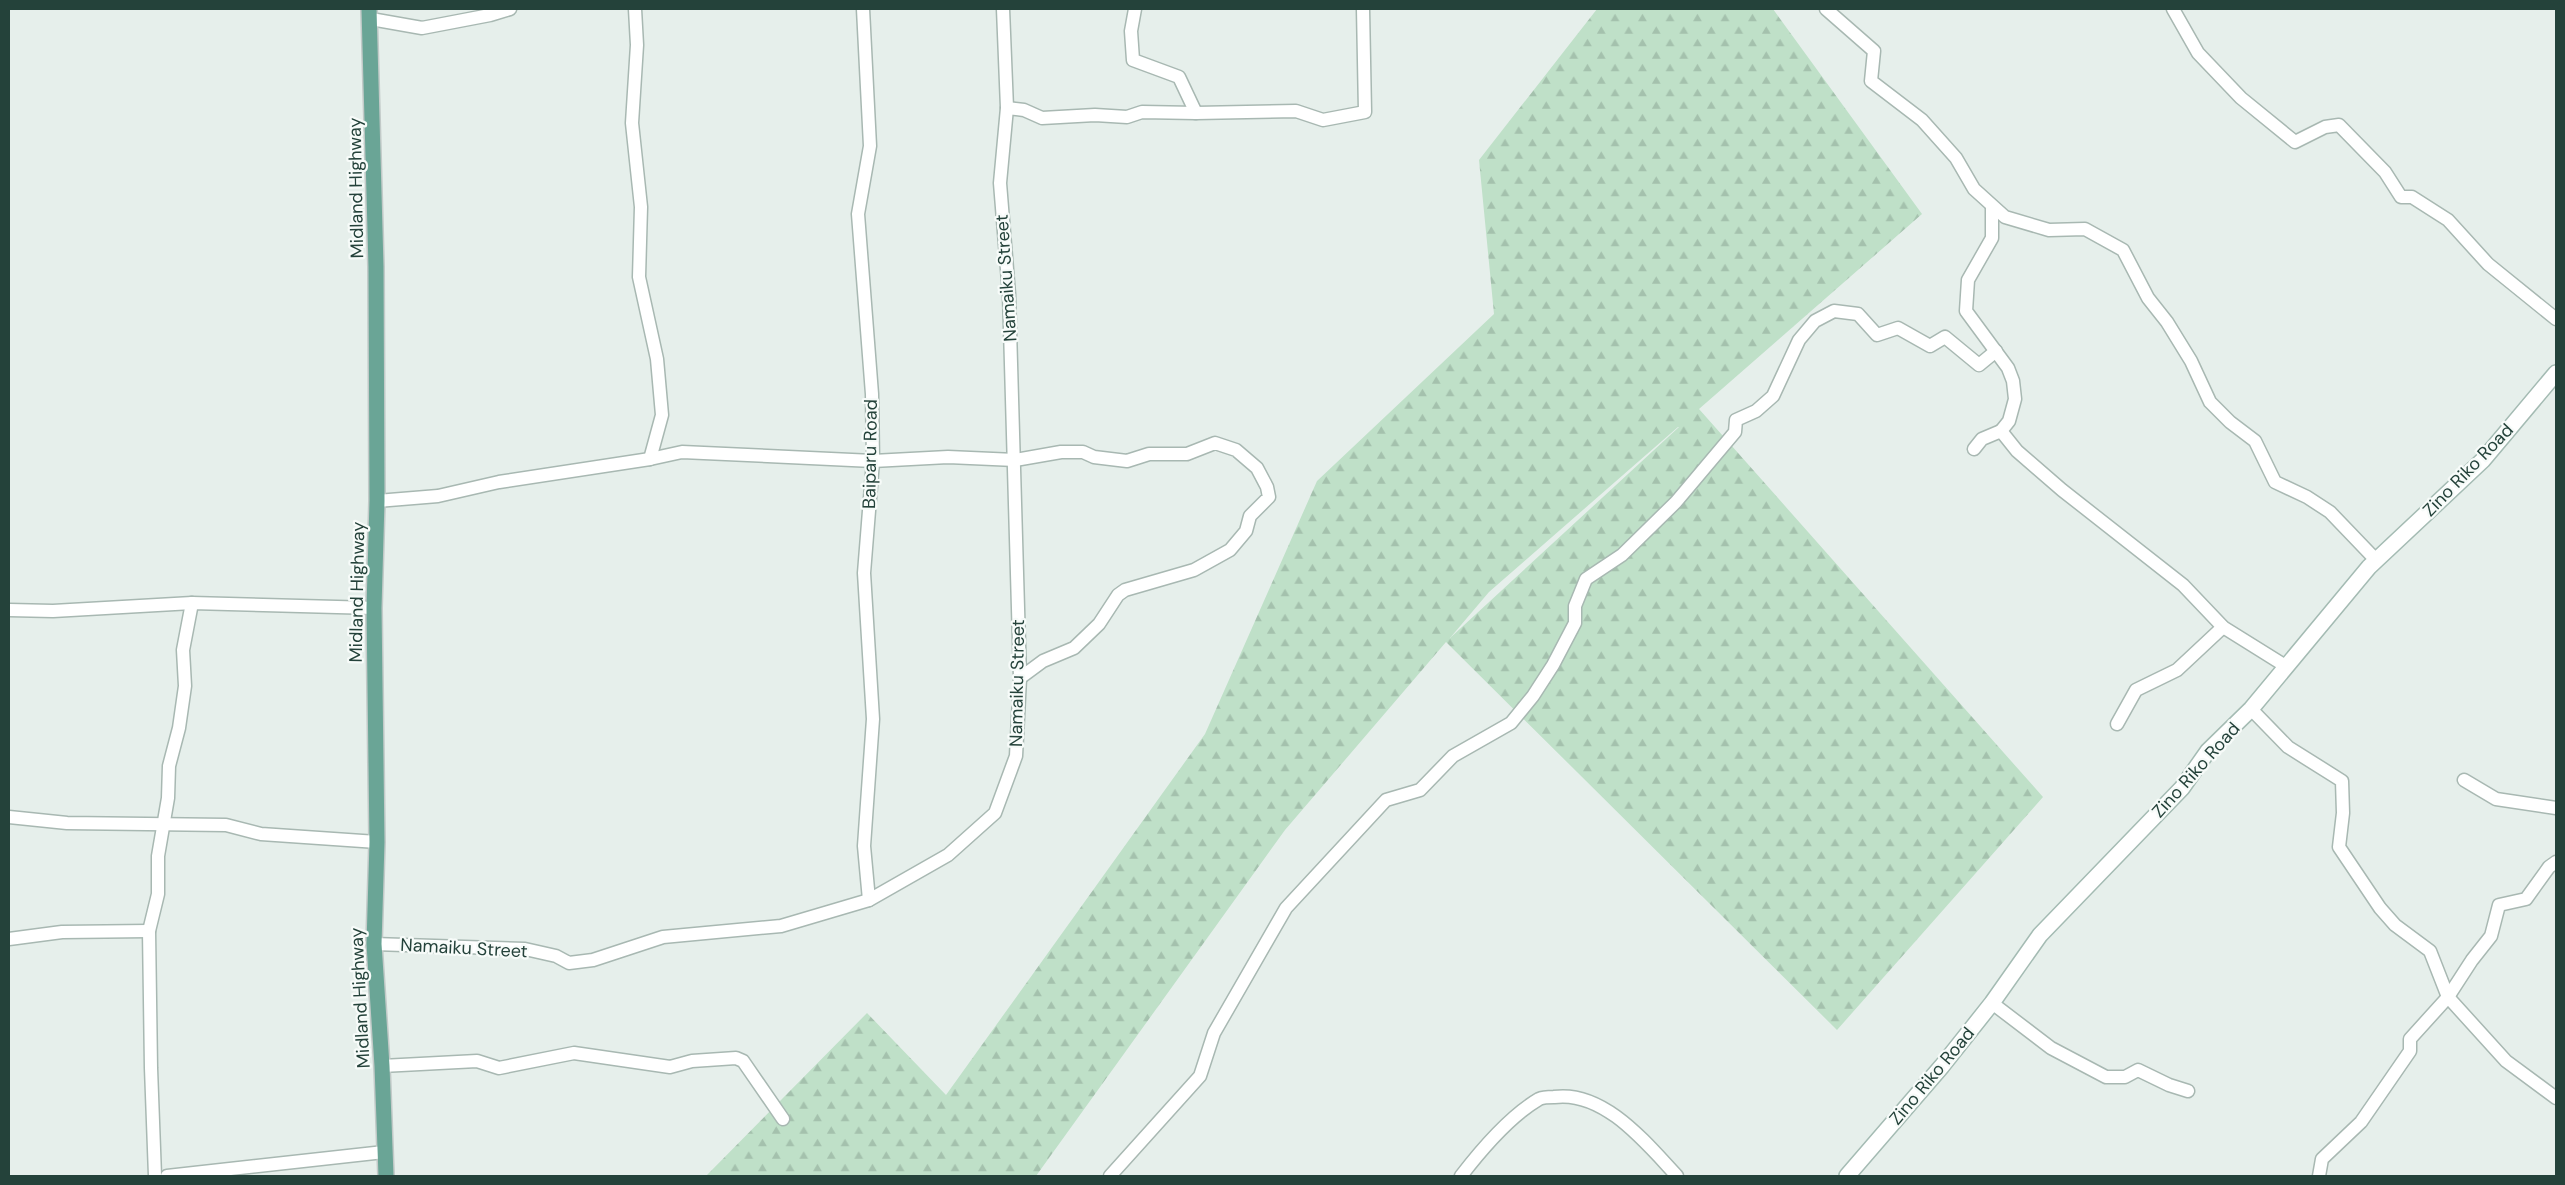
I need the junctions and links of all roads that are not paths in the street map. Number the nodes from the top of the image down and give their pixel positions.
1 (510, 9) edge
2 (635, 9) edge
3 (863, 9) edge
4 (1003, 9) edge
5 (1134, 9) edge
6 (1363, 9) edge
7 (1826, 9) edge
8 (2173, 9) edge
9 (370, 14) edge
10 (1007, 108) junction
11 (1196, 113) junction
12 (1992, 207) junction
13 (2556, 319) edge
14 (1996, 350) junction
15 (2556, 373) edge
16 (2001, 431) junction
17 (1974, 449) dead end
18 (650, 459) junction
19 (1015, 460) junction
20 (873, 461) junction
21 (377, 501) junction
22 (2376, 560) junction
23 (192, 603) junction
24 (374, 608) junction
25 (9, 610) edge
26 (2224, 627) junction
27 (2287, 667) junction
28 (1020, 678) junction
29 (2251, 709) junction
30 (2117, 724) dead end
31 (2464, 780) dead end
32 (2556, 808) edge
33 (9, 818) edge
34 (164, 825) junction
35 (377, 842) junction
36 (2556, 862) edge
37 (869, 900) junction
38 (149, 931) junction
39 (9, 939) edge
40 (374, 944) junction
41 (2448, 997) junction
42 (1992, 1003) junction
43 (382, 1066) junction
44 (2188, 1091) dead end
45 (2556, 1098) edge
46 (783, 1118) dead end
47 (384, 1152) junction
48 (155, 1176) edge
49 (167, 1176) edge
50 (386, 1176) edge
51 (1110, 1176) edge
52 (1461, 1176) edge
53 (1677, 1176) edge
54 (1847, 1176) edge
55 (2319, 1176) edge

1 - 9 street
2 - 18 street
3 - 20 street, Baiparu Road
4 - 10 street, Namaiku Street
5 - 11 street
6 - 11 street
7 - 12 street
8 - 13 street
9 - 21 main road, Midland Highway
10 - 11 street
10 - 19 street, Namaiku Street
12 - 14 street
12 - 22 street
14 - 16 street
14 - 51 street
15 - 22 street, Zino Riko Road
16 - 17 street
16 - 26 street
18 - 20 street
18 - 21 street
19 - 20 street
19 - 28 street, Namaiku Street
19 - 28 street
20 - 37 street, Baiparu Road
21 - 24 main road, Midland Highway
22 - 27 street, Zino Riko Road
23 - 24 street
23 - 25 street
23 - 34 street
24 - 35 main road, Midland Highway
26 - 27 street
26 - 30 street
27 - 29 street, Zino Riko Road
28 - 37 street, Namaiku Street
29 - 41 street
29 - 42 street, Zino Riko Road
31 - 32 street
33 - 34 street
34 - 35 street
34 - 38 street
35 - 40 main road, Midland Highway
36 - 41 street
37 - 40 street, Namaiku Street
38 - 39 street
38 - 48 street
40 - 43 main road, Midland Highway
41 - 45 street
41 - 55 street
42 - 44 street
42 - 54 street, Zino Riko Road
43 - 46 street
43 - 47 main road, Midland Highway
47 - 49 street
47 - 50 main road, Midland Highway
52 - 53 street

